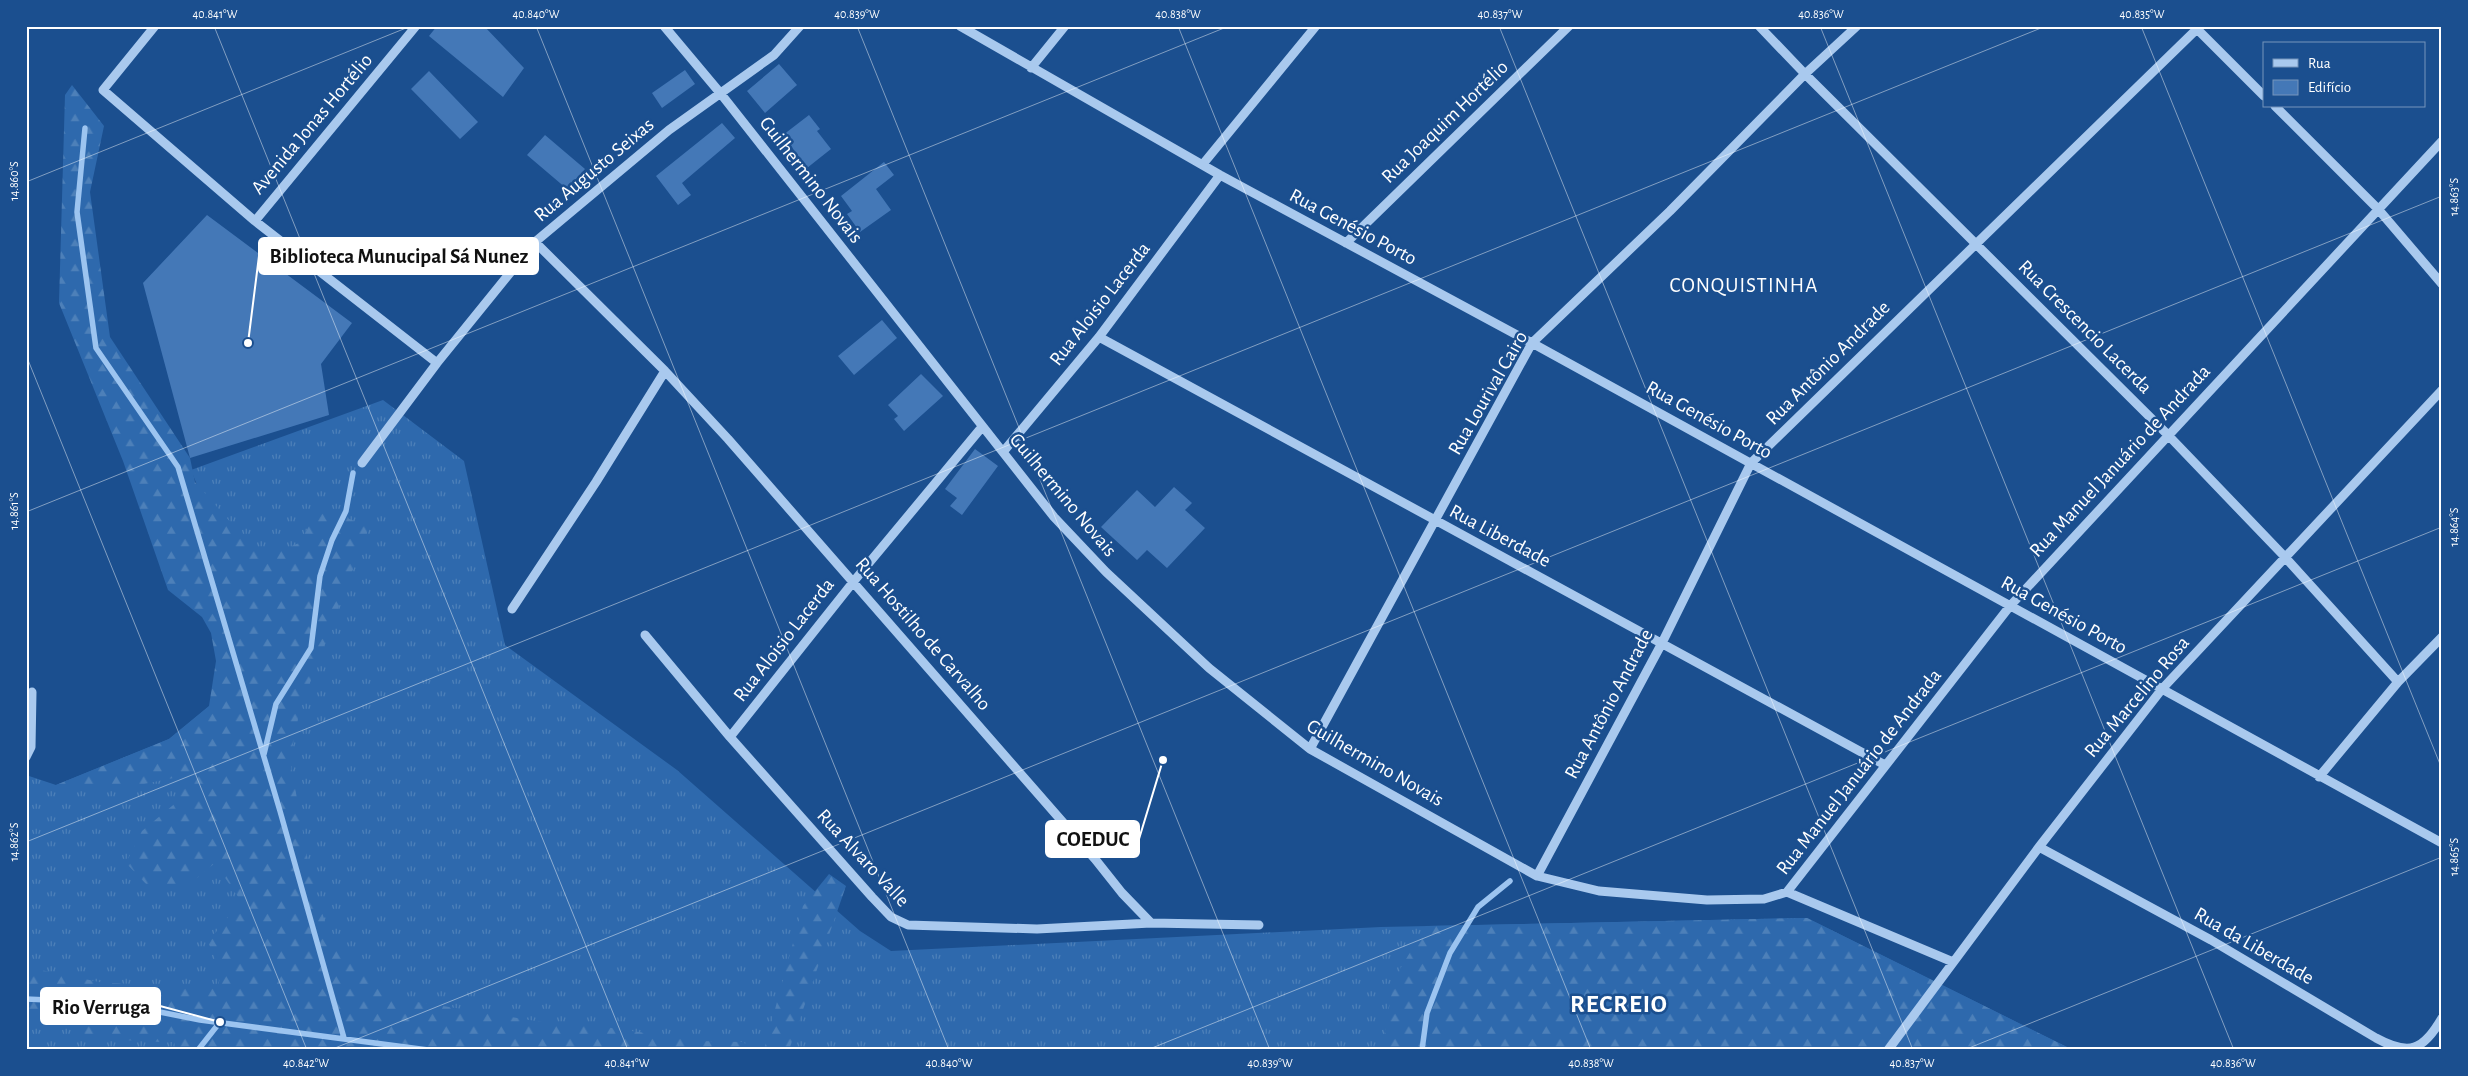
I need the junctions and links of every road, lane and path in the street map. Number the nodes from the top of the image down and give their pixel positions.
1 (155, 26) edge
2 (416, 26) edge
3 (664, 26) edge
4 (800, 26) edge
5 (960, 26) edge
6 (1065, 26) edge
7 (1316, 26) edge
8 (1569, 26) edge
9 (1759, 26) edge
10 (1857, 26) edge
11 (2197, 27) edge
12 (1031, 68) junction
13 (1805, 74) junction
14 (721, 94) junction
15 (2263, 95) edge
16 (2277, 108) edge
17 (2442, 141) edge
18 (1203, 164) junction
19 (1220, 175) junction
20 (2378, 209) junction
21 (255, 221) junction
22 (535, 242) junction
23 (1976, 242) junction
24 (1346, 243) junction
25 (2442, 284) edge
26 (1099, 337) junction
27 (1532, 343) junction
28 (437, 363) junction
29 (665, 371) junction
30 (2442, 390) edge
31 (982, 427) junction
32 (2167, 434) junction
33 (1003, 452) junction
34 (362, 463) dead end
35 (1751, 463) junction
36 (1436, 521) junction
37 (2284, 556) junction
38 (854, 581) junction
39 (2010, 606) junction
40 (512, 609) dead end
41 (645, 635) dead end
42 (2442, 637) edge
43 (1662, 643) junction
44 (2398, 682) junction
45 (2162, 689) junction
46 (32, 692) dead end
47 (730, 737) junction
48 (1310, 749) junction
49 (26, 757) edge
50 (1886, 765) junction
51 (2319, 777) junction
52 (2442, 843) edge
53 (2039, 847) junction
54 (1536, 876) junction
55 (1788, 892) junction
56 (1151, 923) junction
57 (1260, 925) dead end
58 (1953, 962) junction
59 (2442, 1018) edge
60 (1888, 1050) edge

1 - 21 street
2 - 21 street, Avenida Jonas Hortélio
3 - 14 street, Guilhermino Novais
4 - 14 street, Rua Augusto Seixas
5 - 12 street, Rua Genésio Porto
6 - 12 street
7 - 18 street
8 - 24 street, Rua Joaquim Hortélio
9 - 13 street, Rua Crescencio Lacerda
10 - 13 street, Rua Lourival Cairo
11 - 15 street
11 - 23 street, Rua Antônio Andrade
12 - 18 street, Rua Genésio Porto
13 - 23 street, Rua Crescencio Lacerda
13 - 27 street, Rua Lourival Cairo
14 - 22 street, Rua Augusto Seixas
14 - 31 street, Guilhermino Novais
16 - 20 street
17 - 20 street, Rua Manuel Januário de Andrada
18 - 19 street, Rua Genésio Porto
19 - 24 street, Rua Genésio Porto
19 - 26 street, Rua Aloisio Lacerda
20 - 25 street
20 - 32 street, Rua Manuel Januário de Andrada
21 - 28 street
22 - 28 street, Rua Augusto Seixas
22 - 29 street, Rua Hostilho de Carvalho
23 - 32 street, Rua Crescencio Lacerda
23 - 35 street, Rua Antônio Andrade
24 - 27 street, Rua Genésio Porto
26 - 33 street, Rua Aloisio Lacerda
26 - 36 street, Rua Liberdade
27 - 35 street, Rua Genésio Porto
27 - 36 street, Rua Lourival Cairo
28 - 34 street, Rua Augusto Seixas
29 - 38 street, Rua Hostilho de Carvalho
29 - 40 street
30 - 37 street, Rua Marcelino Rosa
31 - 33 street, Guilhermino Novais
31 - 38 street, Rua Aloisio Lacerda
32 - 37 street, Rua Crescencio Lacerda
32 - 39 street, Rua Manuel Januário de Andrada
33 - 48 street, Guilhermino Novais
35 - 39 street, Rua Genésio Porto
35 - 43 street, Rua Antônio Andrade
36 - 43 street, Rua Liberdade
36 - 48 street, Rua Lourival Cairo
37 - 44 street, Rua Crescencio Lacerda
37 - 45 street, Rua Marcelino Rosa
38 - 47 street, Rua Aloisio Lacerda
38 - 56 street, Rua Hostilho de Carvalho
39 - 45 street, Rua Genésio Porto
39 - 50 street, Rua Manuel Januário de Andrada
41 - 47 street, Rua Alvaro Valle
42 - 44 street
43 - 50 street, Rua Liberdade
43 - 54 street, Rua Antônio Andrade
44 - 51 street
45 - 51 street, Rua Genésio Porto
45 - 53 street, Rua Marcelino Rosa
46 - 49 street
47 - 56 street, Rua Alvaro Valle
48 - 54 street, Guilhermino Novais
50 - 55 street, Rua Manuel Januário de Andrada
51 - 52 street, Rua Genésio Porto
53 - 58 street, Rua Marcelino Rosa
53 - 59 street, Rua da Liberdade
54 - 55 street, Guilhermino Novais
55 - 58 street
56 - 57 street, Rua Alvaro Valle
58 - 60 street, Rua Marcelino Rosa

